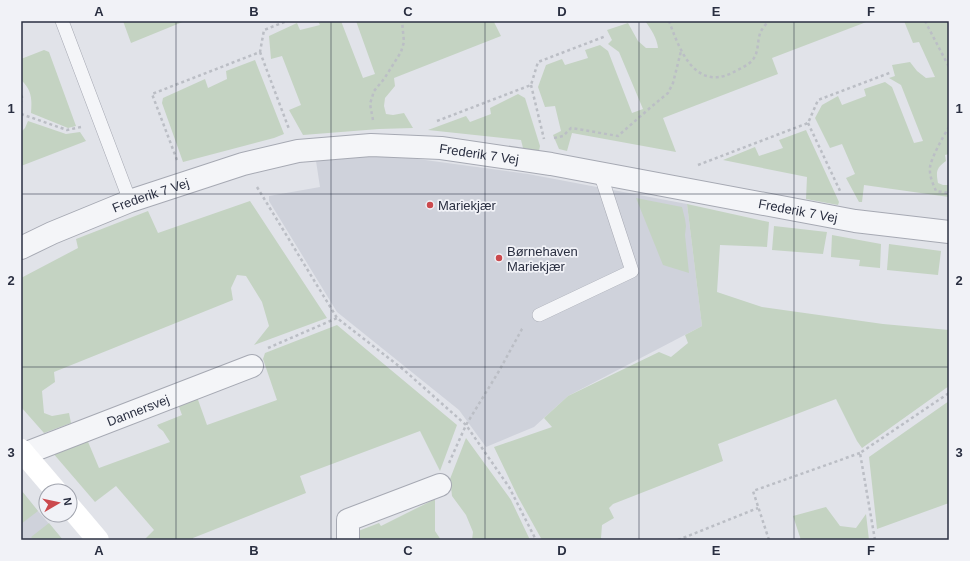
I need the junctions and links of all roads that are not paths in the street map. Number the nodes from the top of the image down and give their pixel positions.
1 (62, 21) edge
2 (600, 173) junction
3 (130, 201) junction
4 (949, 232) edge
5 (21, 248) edge
6 (539, 315) road end
7 (252, 366) road end
8 (23, 452) edge
9 (49, 483) edge
10 (440, 486) road end
11 (78, 516) edge
12 (98, 540) edge
13 (348, 540) edge

1 - 3 lane
2 - 3 street, Frederik 7 Vej
2 - 4 street, Frederik 7 Vej
2 - 6 lane
3 - 5 street, Frederik 7 Vej
7 - 8 street, Dannersvej
8 - 9 street, Dannersvej
10 - 13 street
11 - 12 street

